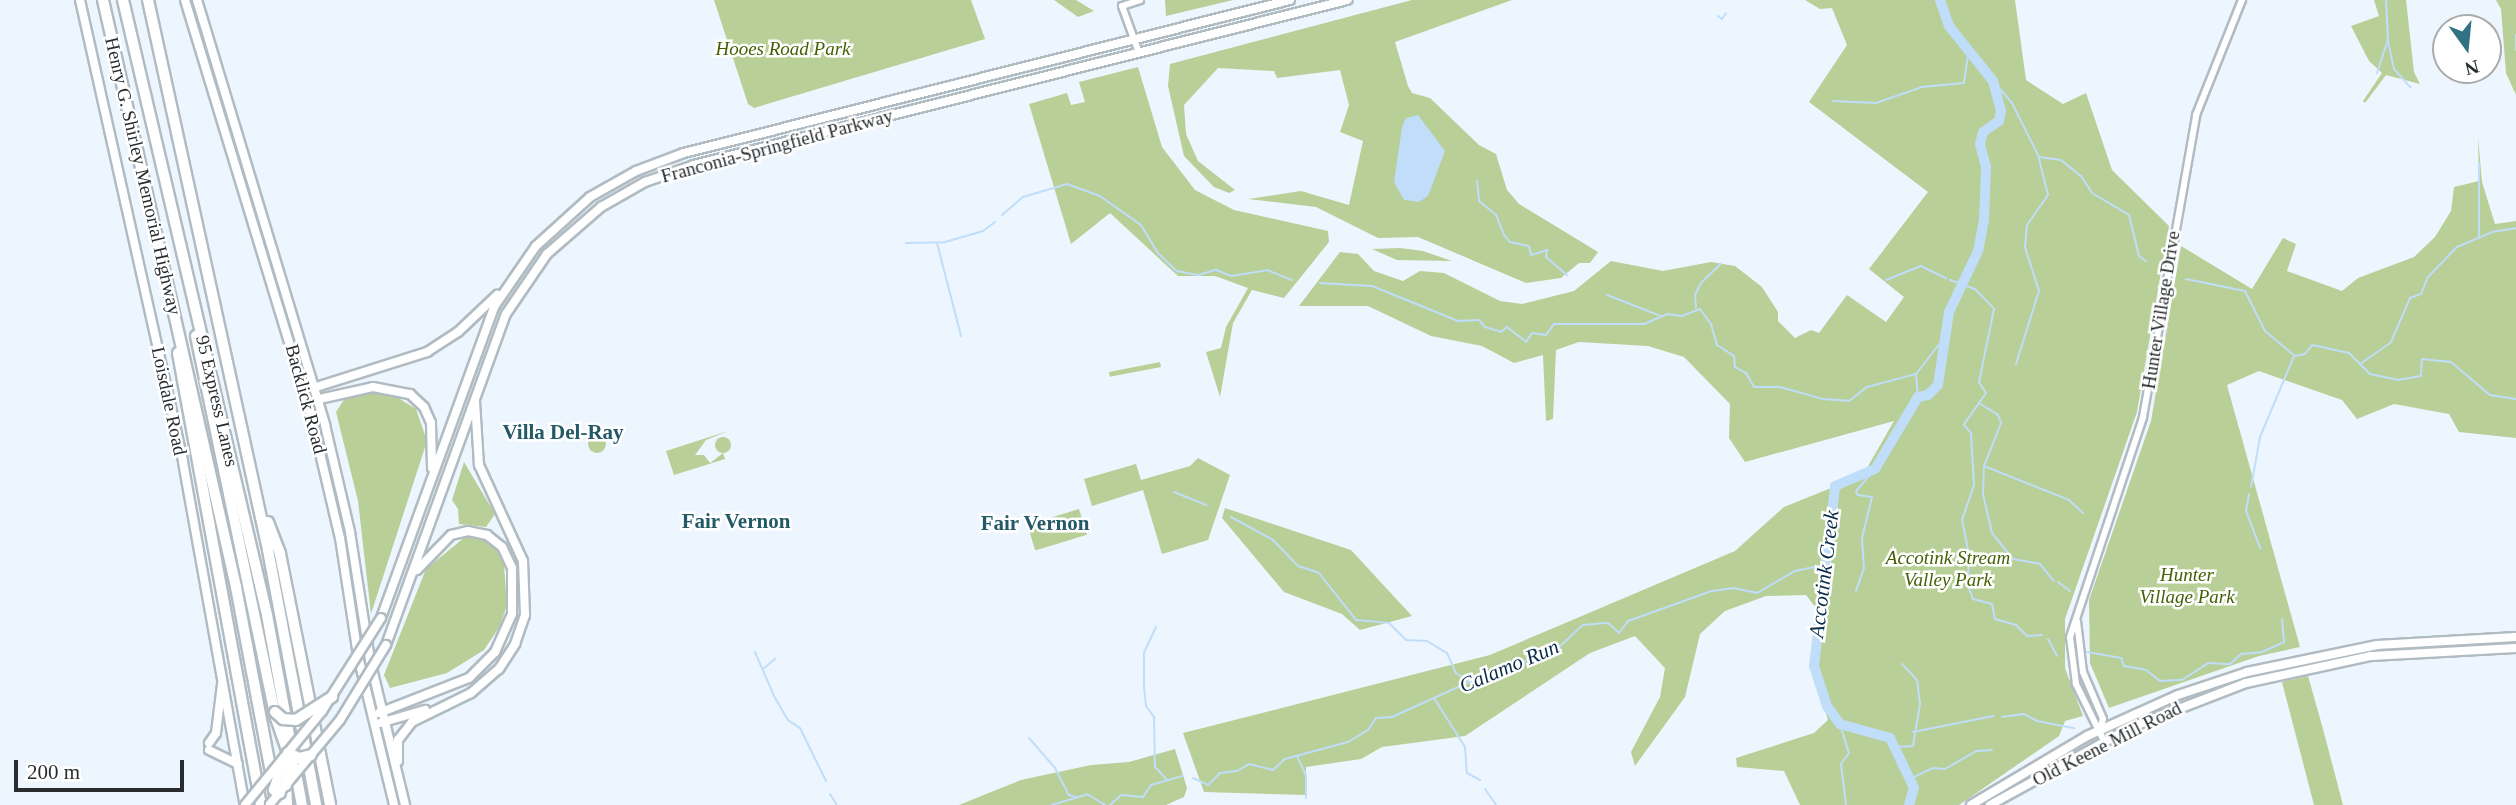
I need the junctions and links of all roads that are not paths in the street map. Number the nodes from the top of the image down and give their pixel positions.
1 (80, 0) edge
2 (103, 0) edge
3 (123, 0) edge
4 (149, 0) edge
5 (185, 0) edge
6 (197, 0) edge
7 (1140, 0) edge
8 (1290, 0) edge
9 (1347, 0) edge
10 (2242, 0) edge
11 (1134, 39) junction
12 (1139, 52) junction
13 (189, 283) junction
14 (505, 288) junction
15 (174, 314) junction
16 (315, 387) junction
17 (305, 391) junction
18 (475, 395) junction
19 (318, 399) junction
20 (307, 402) junction
21 (432, 478) junction
22 (257, 495) junction
23 (347, 518) junction
24 (337, 521) junction
25 (413, 575) junction
26 (2076, 619) junction
27 (2516, 637) edge
28 (2516, 648) edge
29 (222, 671) junction
30 (332, 697) junction
31 (440, 707) junction
32 (274, 709) junction
33 (382, 712) junction
34 (373, 721) junction
35 (384, 722) junction
36 (2100, 729) junction
37 (300, 740) joint
38 (2105, 741) junction
39 (288, 754) junction
40 (311, 755) junction
41 (239, 766) junction
42 (400, 785) junction
43 (260, 786) junction
44 (282, 797) edge
45 (245, 805) edge
46 (261, 805) edge
47 (270, 805) edge
48 (302, 805) edge
49 (316, 805) edge
50 (330, 805) edge
51 (394, 805) edge
52 (405, 805) edge
53 (1971, 805) edge
54 (1990, 805) edge

1 - 29 main road, Loisdale Road
2 - 15 highway, Henry G. Shirley Memorial Highway
3 - 13 highway, 95 Express Lanes
4 - 22 highway
5 - 17 main road, Backlick Road
6 - 16 main road, Backlick Road
7 - 11 street
8 - 11 main road, Franconia-Springfield Parkway
9 - 12 main road, Franconia-Springfield Parkway
10 - 26 street, Hunter Village Drive
11 - 12 street
11 - 14 main road, Franconia-Springfield Parkway
12 - 18 main road, Franconia-Springfield Parkway
13 - 32 highway
13 - 48 highway, 95 Express Lanes
14 - 16 main road
14 - 21 main road, Franconia-Springfield Parkway
15 - 44 highway, Henry G. Shirley Memorial Highway
15 - 46 highway
16 - 17 main road
16 - 19 main road, Backlick Road
17 - 20 main road, Backlick Road
18 - 25 main road, Franconia-Springfield Parkway
18 - 31 main road
19 - 20 main road
19 - 21 main road
19 - 23 main road, Backlick Road
20 - 24 main road, Backlick Road
21 - 30 main road, Franconia-Springfield Parkway, bridge
22 - 49 highway
22 - 50 highway
23 - 24 main road
23 - 33 main road, Backlick Road
24 - 34 main road, Backlick Road
25 - 33 main road
25 - 40 main road, Franconia-Springfield Parkway, bridge
26 - 36 street, Hunter Village Drive
26 - 36 street, Hunter Village Drive
27 - 36 main road, Old Keene Mill Road
28 - 38 main road, Old Keene Mill Road
29 - 41 main road, Loisdale Road
29 - 41 main road
30 - 32 highway, bridge
30 - 37 main road, Franconia-Springfield Parkway, bridge
31 - 35 main road
31 - 42 main road
32 - 39 highway
33 - 34 main road
33 - 35 main road, Backlick Road
34 - 35 main road
34 - 51 main road, Backlick Road
35 - 42 main road, Backlick Road
36 - 38 street, Hunter Village Drive
36 - 53 main road, Old Keene Mill Road
37 - 39 highway, bridge
38 - 54 main road, Old Keene Mill Road
39 - 40 highway, bridge
39 - 43 main road, bridge
39 - 44 highway, bridge
40 - 44 main road, Franconia-Springfield Parkway, bridge
41 - 45 main road, Loisdale Road
42 - 52 main road, Backlick Road
43 - 44 highway, bridge
43 - 45 main road, bridge
44 - 47 highway, bridge

